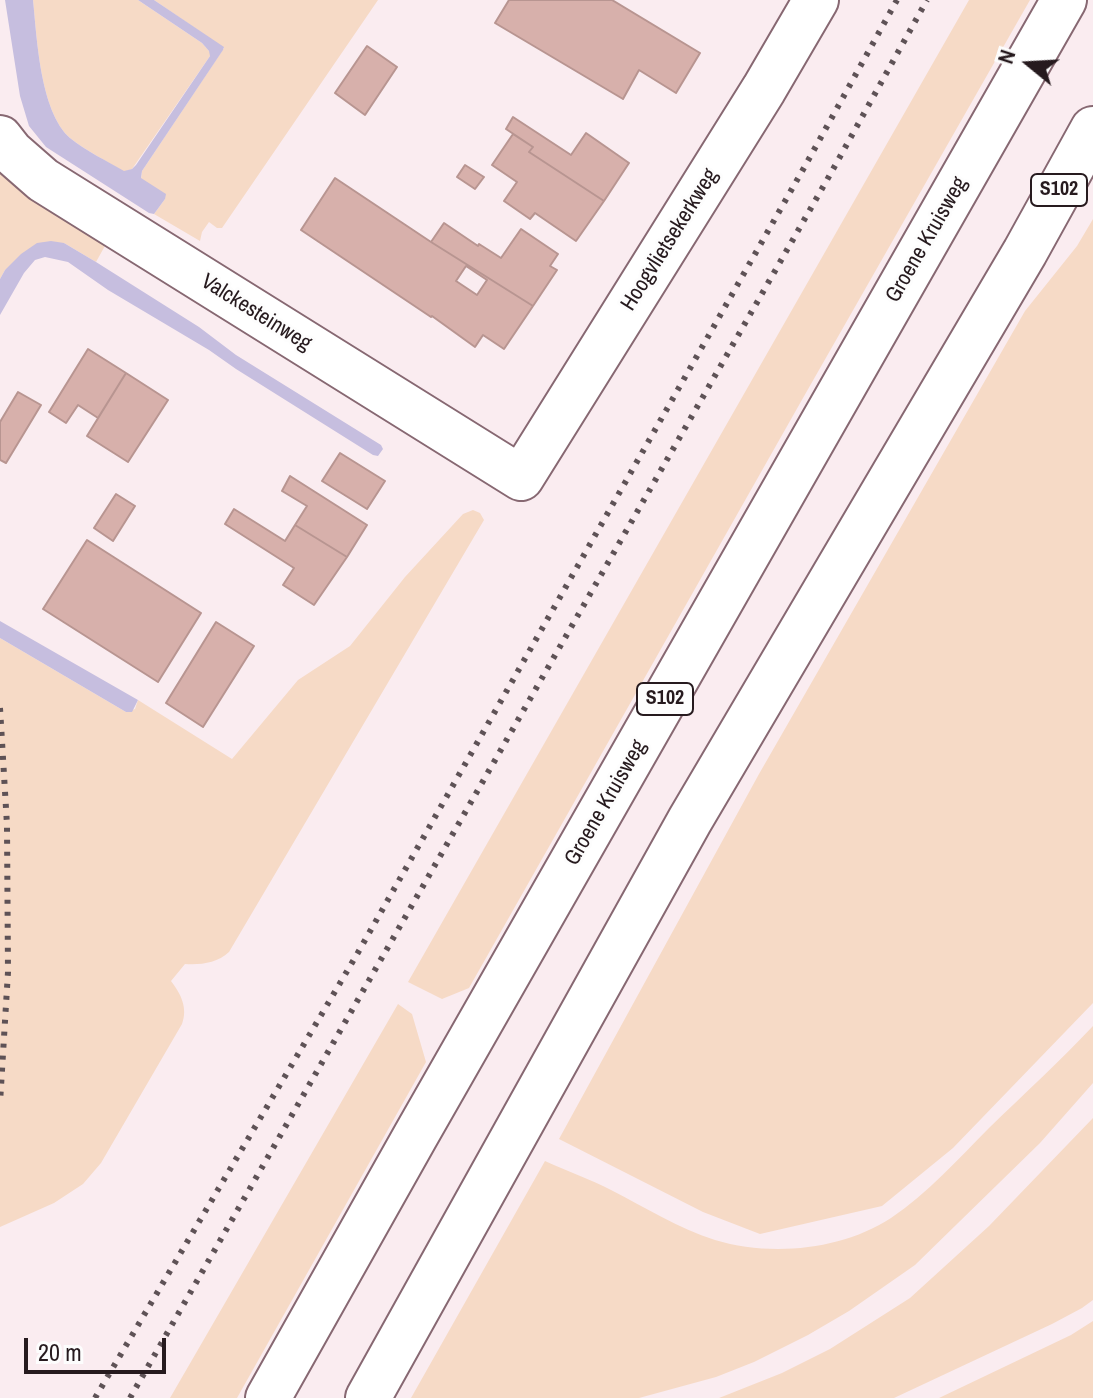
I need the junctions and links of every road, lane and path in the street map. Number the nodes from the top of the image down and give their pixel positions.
1 (816, 0) edge
2 (1064, 0) edge
3 (1093, 129) edge
4 (0, 138) edge
5 (521, 478) joint
6 (268, 1398) edge
7 (368, 1398) edge

1 - 5 main road, Hoogvlietsekerkweg
2 - 6 main road, Groene Kruisweg / S102
3 - 7 main road, S102
4 - 5 main road, Valckesteinweg

